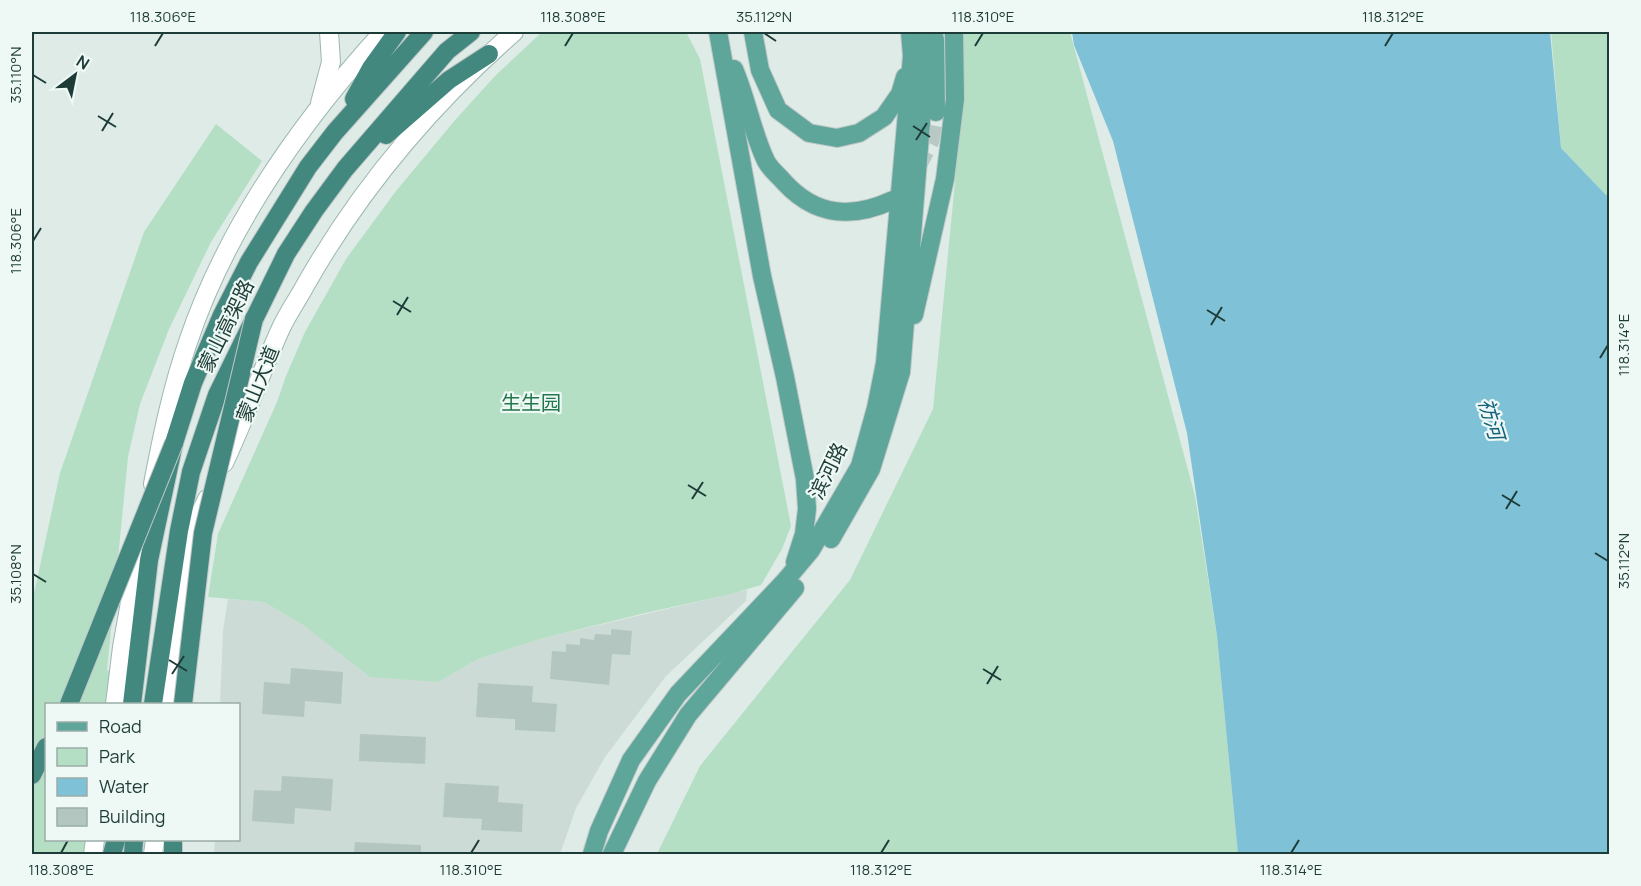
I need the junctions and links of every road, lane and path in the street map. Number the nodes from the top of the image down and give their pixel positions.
1 (329, 32) edge
2 (383, 32) edge
3 (397, 32) edge
4 (424, 32) edge
5 (471, 32) edge
6 (514, 32) edge
7 (718, 32) edge
8 (753, 32) edge
9 (910, 32) edge
10 (925, 32) edge
11 (935, 32) edge
12 (954, 32) edge
13 (489, 54) junction
14 (912, 56) junction
15 (318, 111) junction
16 (936, 112) tunnel mouth
17 (335, 132) junction
18 (349, 165) junction
19 (893, 200) dead end
20 (254, 319) junction
21 (901, 372) junction
22 (174, 443) junction
23 (785, 581) junction
24 (70, 703) edge
25 (115, 703) edge
26 (132, 703) edge
27 (153, 703) edge
28 (167, 703) edge
29 (183, 703) edge
30 (45, 736) edge
31 (45, 749) edge
32 (32, 754) edge
33 (32, 775) edge
34 (592, 855) edge
35 (612, 855) edge

1 - 15 main road
2 - 15 main road
3 - 17 highway
4 - 17 highway, 蒙山高架路
5 - 18 highway, 蒙山高架路
6 - 13 main road, 蒙山大道
7 - 19 main road
7 - 23 main road
8 - 14 main road
9 - 14 main road, 滨河路
10 - 21 main road, 滨河路
11 - 16 main road
12 - 21 main road
13 - 18 highway
13 - 28 main road, 蒙山大道
14 - 23 main road, 滨河路
15 - 25 main road
17 - 22 highway, 蒙山高架路
18 - 20 highway, 蒙山高架路
20 - 27 highway, 蒙山高架路, bridge
20 - 29 highway, bridge
21 - 35 main road, 滨河路
22 - 24 highway, bridge
22 - 26 highway, 蒙山高架路, bridge
23 - 34 main road, 滨河路
30 - 32 highway
31 - 33 highway

